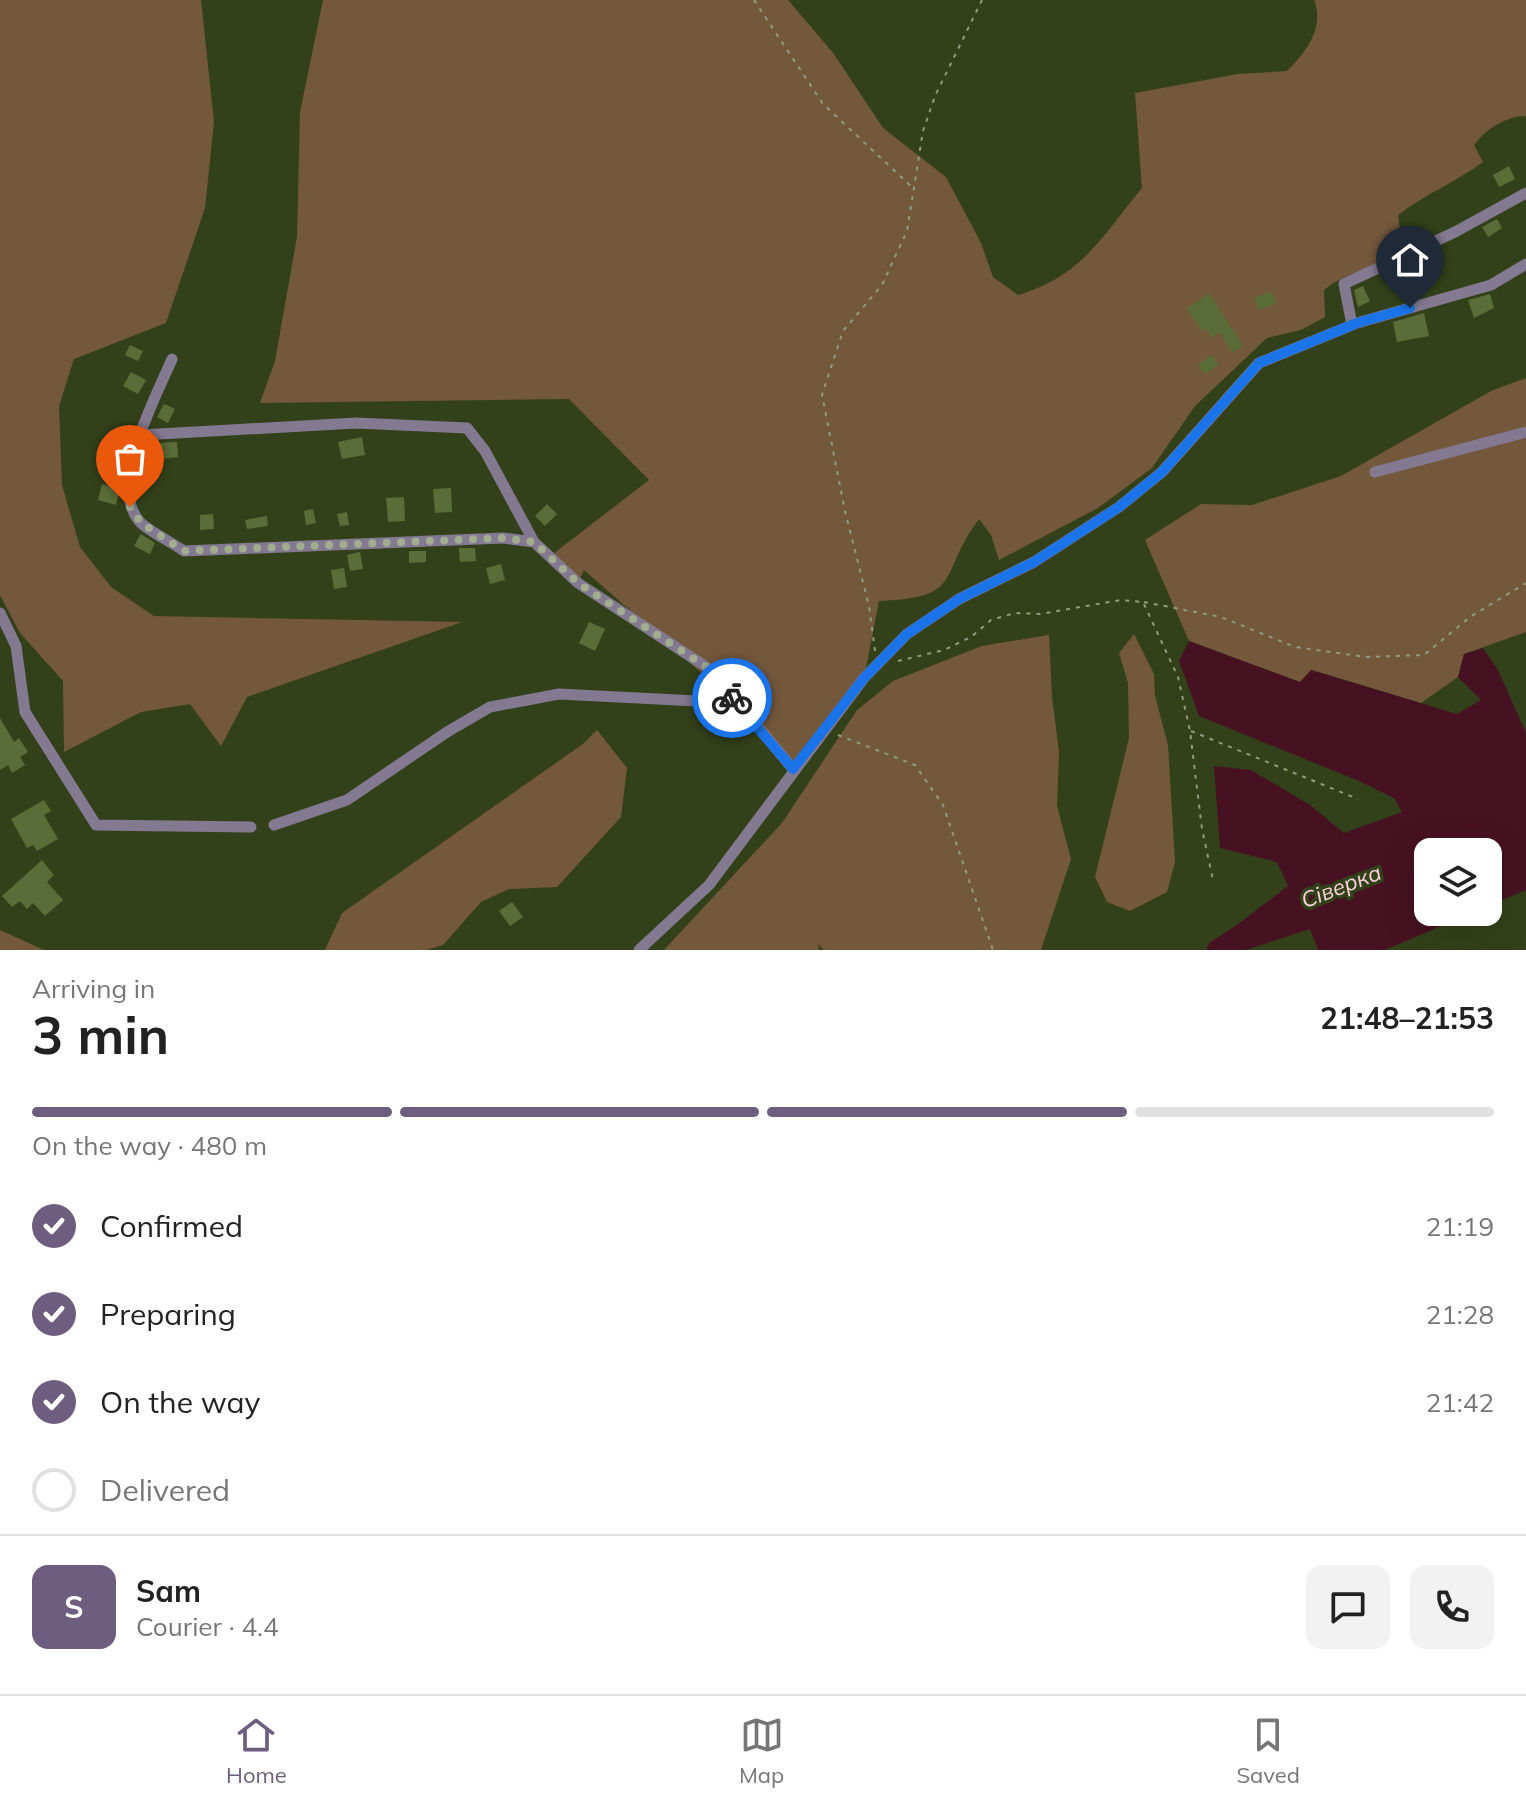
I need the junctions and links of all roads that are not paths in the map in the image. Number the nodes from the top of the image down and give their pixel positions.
1 (1526, 193) edge
2 (1526, 264) edge
3 (1352, 325) junction
4 (172, 359) dead end
5 (1526, 432) edge
6 (141, 435) junction
7 (1375, 472) dead end
8 (534, 542) junction
9 (0, 613) edge
10 (736, 703) junction
11 (793, 769) junction
12 (274, 825) dead end
13 (251, 827) dead end
14 (639, 950) edge

1 - 3 street
2 - 3 street
3 - 11 street
4 - 6 street
5 - 7 street
6 - 8 street
6 - 8 street
8 - 10 street
9 - 13 street
10 - 11 street
10 - 12 street
11 - 14 street

